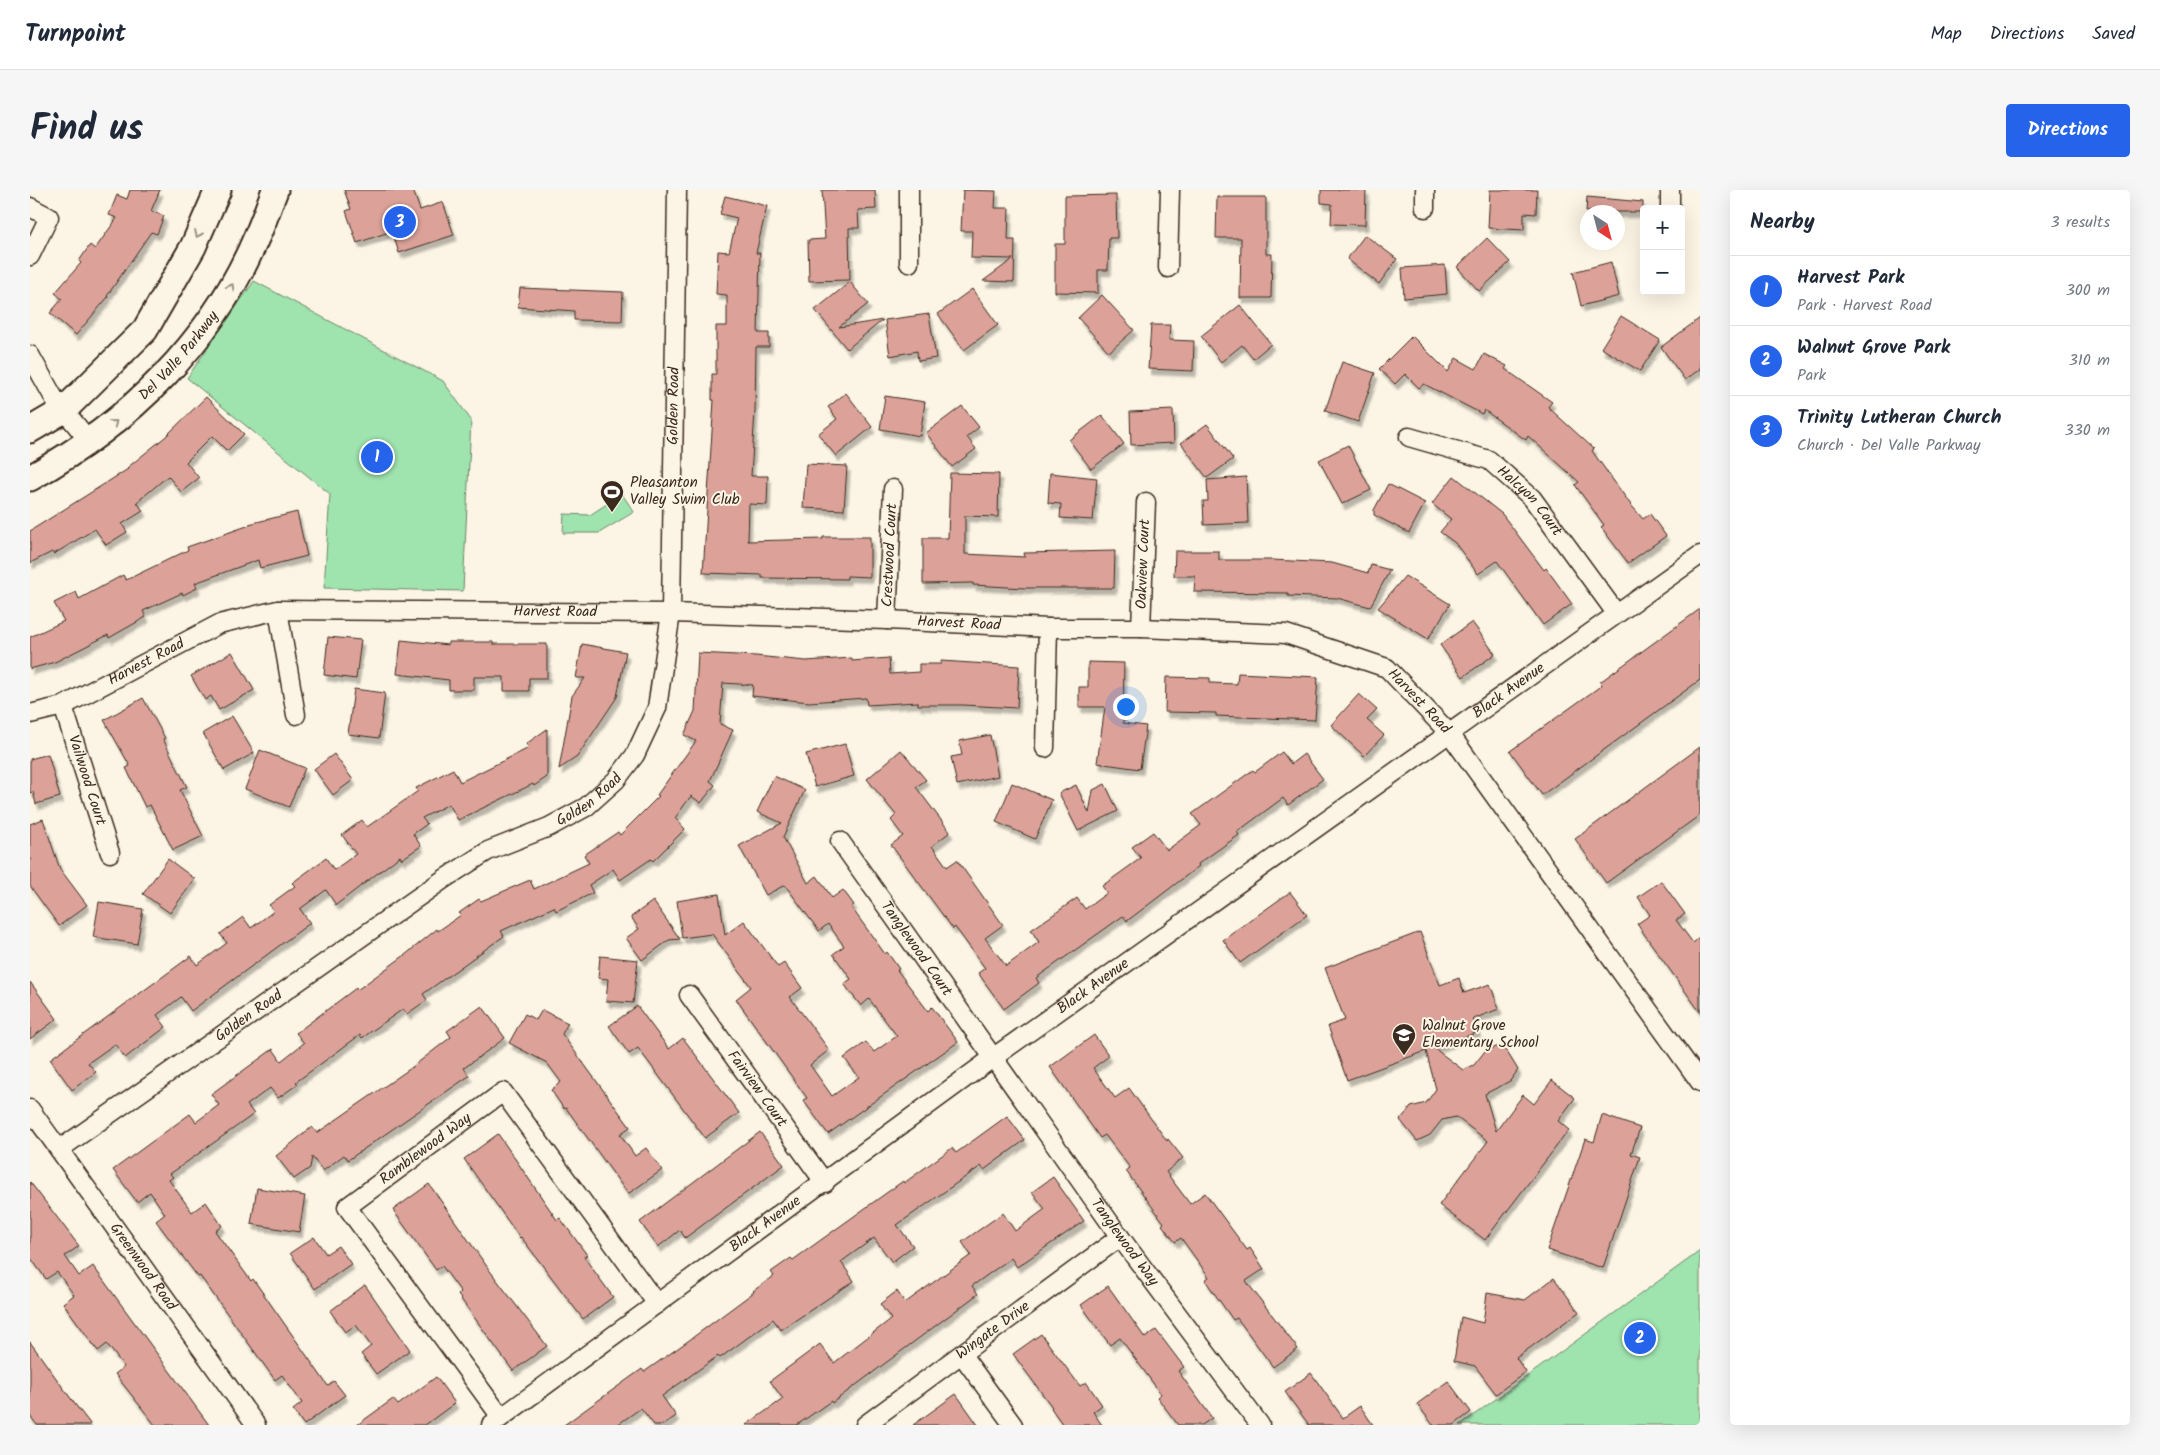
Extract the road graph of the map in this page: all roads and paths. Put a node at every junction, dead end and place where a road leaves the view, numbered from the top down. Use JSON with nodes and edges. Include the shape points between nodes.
{"nodes":[{"id":1,"x":218,"y":190,"type":"edge"},
{"id":2,"x":274,"y":190,"type":"edge"},
{"id":3,"x":678,"y":190,"type":"edge"},
{"id":4,"x":910,"y":190,"type":"edge"},
{"id":5,"x":1170,"y":190,"type":"edge"},
{"id":6,"x":1425,"y":190,"type":"edge"},
{"id":7,"x":1670,"y":190,"type":"edge"},
{"id":8,"x":1670,"y":205,"type":"edge"},
{"id":9,"x":30,"y":206,"type":"edge"},
{"id":10,"x":1425,"y":208,"type":"dead end"},
{"id":11,"x":30,"y":256,"type":"edge"},
{"id":12,"x":908,"y":263,"type":"dead end"},
{"id":13,"x":1168,"y":268,"type":"dead end"},
{"id":14,"x":30,"y":355,"type":"edge"},
{"id":15,"x":64,"y":410,"type":"junction"},
{"id":16,"x":30,"y":430,"type":"edge"},
{"id":17,"x":1409,"y":438,"type":"dead end"},
{"id":18,"x":90,"y":442,"type":"junction"},
{"id":19,"x":30,"y":478,"type":"edge"},
{"id":20,"x":894,"y":489,"type":"dead end"},
{"id":21,"x":1146,"y":502,"type":"dead end"},
{"id":22,"x":1700,"y":555,"type":"edge"},
{"id":23,"x":278,"y":610,"type":"junction"},
{"id":24,"x":671,"y":613,"type":"junction"},
{"id":25,"x":1616,"y":613,"type":"junction"},
{"id":26,"x":887,"y":620,"type":"junction"},
{"id":27,"x":1048,"y":628,"type":"junction"},
{"id":28,"x":1140,"y":628,"type":"junction"},
{"id":29,"x":63,"y":706,"type":"junction"},
{"id":30,"x":30,"y":714,"type":"edge"},
{"id":31,"x":296,"y":715,"type":"dead end"},
{"id":32,"x":1450,"y":734,"type":"junction"},
{"id":33,"x":1045,"y":748,"type":"dead end"},
{"id":34,"x":840,"y":842,"type":"dead end"},
{"id":35,"x":110,"y":853,"type":"dead end"},
{"id":36,"x":689,"y":995,"type":"dead end"},
{"id":37,"x":994,"y":1057,"type":"junction"},
{"id":38,"x":1700,"y":1082,"type":"edge"},
{"id":39,"x":30,"y":1109,"type":"edge"},
{"id":40,"x":60,"y":1150,"type":"junction"},
{"id":41,"x":825,"y":1183,"type":"junction"},
{"id":42,"x":1120,"y":1237,"type":"junction"},
{"id":43,"x":657,"y":1304,"type":"junction"},
{"id":44,"x":962,"y":1355,"type":"junction"},
{"id":45,"x":496,"y":1421,"type":"edge"},
{"id":46,"x":256,"y":1425,"type":"edge"},
{"id":47,"x":865,"y":1425,"type":"edge"},
{"id":48,"x":1013,"y":1425,"type":"edge"},
{"id":49,"x":1260,"y":1425,"type":"edge"}],
"edges":[{"from":1,"to":15,"type":"main road","one_way":true,"via":[[193,247],[145,330]]},
{"from":18,"to":2,"type":"main road","name":"Del Valle Parkway","one_way":true,"via":[[140,400],[176,364],[204,328],[242,267]]},
{"from":3,"to":24,"type":"street","name":"Golden Road"},
{"from":4,"to":12,"type":"street"},
{"from":5,"to":13,"type":"street"},
{"from":6,"to":10,"type":"street"},
{"from":7,"to":8,"type":"street"},
{"from":9,"to":11,"type":"street","via":[[49,217]]},
{"from":14,"to":15,"type":"street"},
{"from":15,"to":16,"type":"main road"},
{"from":15,"to":18,"type":"street"},
{"from":17,"to":25,"type":"street","name":"Halcyon Court","via":[[1490,460],[1532,498]]},
{"from":18,"to":19,"type":"main road","name":"Del Valle Parkway"},
{"from":20,"to":26,"type":"street","name":"Crestwood Court"},
{"from":21,"to":28,"type":"street","name":"Oakview Court"},
{"from":22,"to":25,"type":"street","name":"Black Avenue"},
{"from":23,"to":24,"type":"street","name":"Harvest Road"},
{"from":23,"to":29,"type":"street","name":"Harvest Road","via":[[219,624]]},
{"from":23,"to":31,"type":"street"},
{"from":24,"to":26,"type":"street","name":"Harvest Road"},
{"from":24,"to":40,"type":"street","name":"Golden Road","via":[[657,708],[635,754],[616,780],[586,807],[549,827],[488,851],[444,879]]},
{"from":25,"to":32,"type":"street","name":"Black Avenue"},
{"from":26,"to":27,"type":"street","name":"Harvest Road"},
{"from":27,"to":28,"type":"street","name":"Harvest Road"},
{"from":27,"to":33,"type":"street"},
{"from":28,"to":32,"type":"street","name":"Harvest Road","via":[[1286,634],[1387,668]]},
{"from":29,"to":30,"type":"street","name":"Harvest Road"},
{"from":29,"to":35,"type":"street","name":"Vailwood Court"},
{"from":32,"to":37,"type":"street","name":"Black Avenue"},
{"from":32,"to":38,"type":"street","name":"Harvest Road"},
{"from":34,"to":37,"type":"street","name":"Tanglewood Court"},
{"from":36,"to":41,"type":"street","name":"Fairview Court"},
{"from":37,"to":41,"type":"street","name":"Black Avenue"},
{"from":37,"to":42,"type":"street","name":"Tanglewood Way"},
{"from":39,"to":40,"type":"street","name":"Greenwood Road"},
{"from":40,"to":46,"type":"street","name":"Greenwood Road"},
{"from":41,"to":43,"type":"street","name":"Black Avenue"},
{"from":42,"to":44,"type":"street","name":"Wingate Drive"},
{"from":42,"to":49,"type":"street","name":"Tanglewood Way"},
{"from":43,"to":45,"type":"street","name":"Black Avenue"},
{"from":43,"to":45,"type":"street","name":"Ramblewood Way","via":[[503,1092],[347,1206]]},
{"from":44,"to":47,"type":"street","name":"Wingate Drive"},
{"from":44,"to":48,"type":"street"}]}
